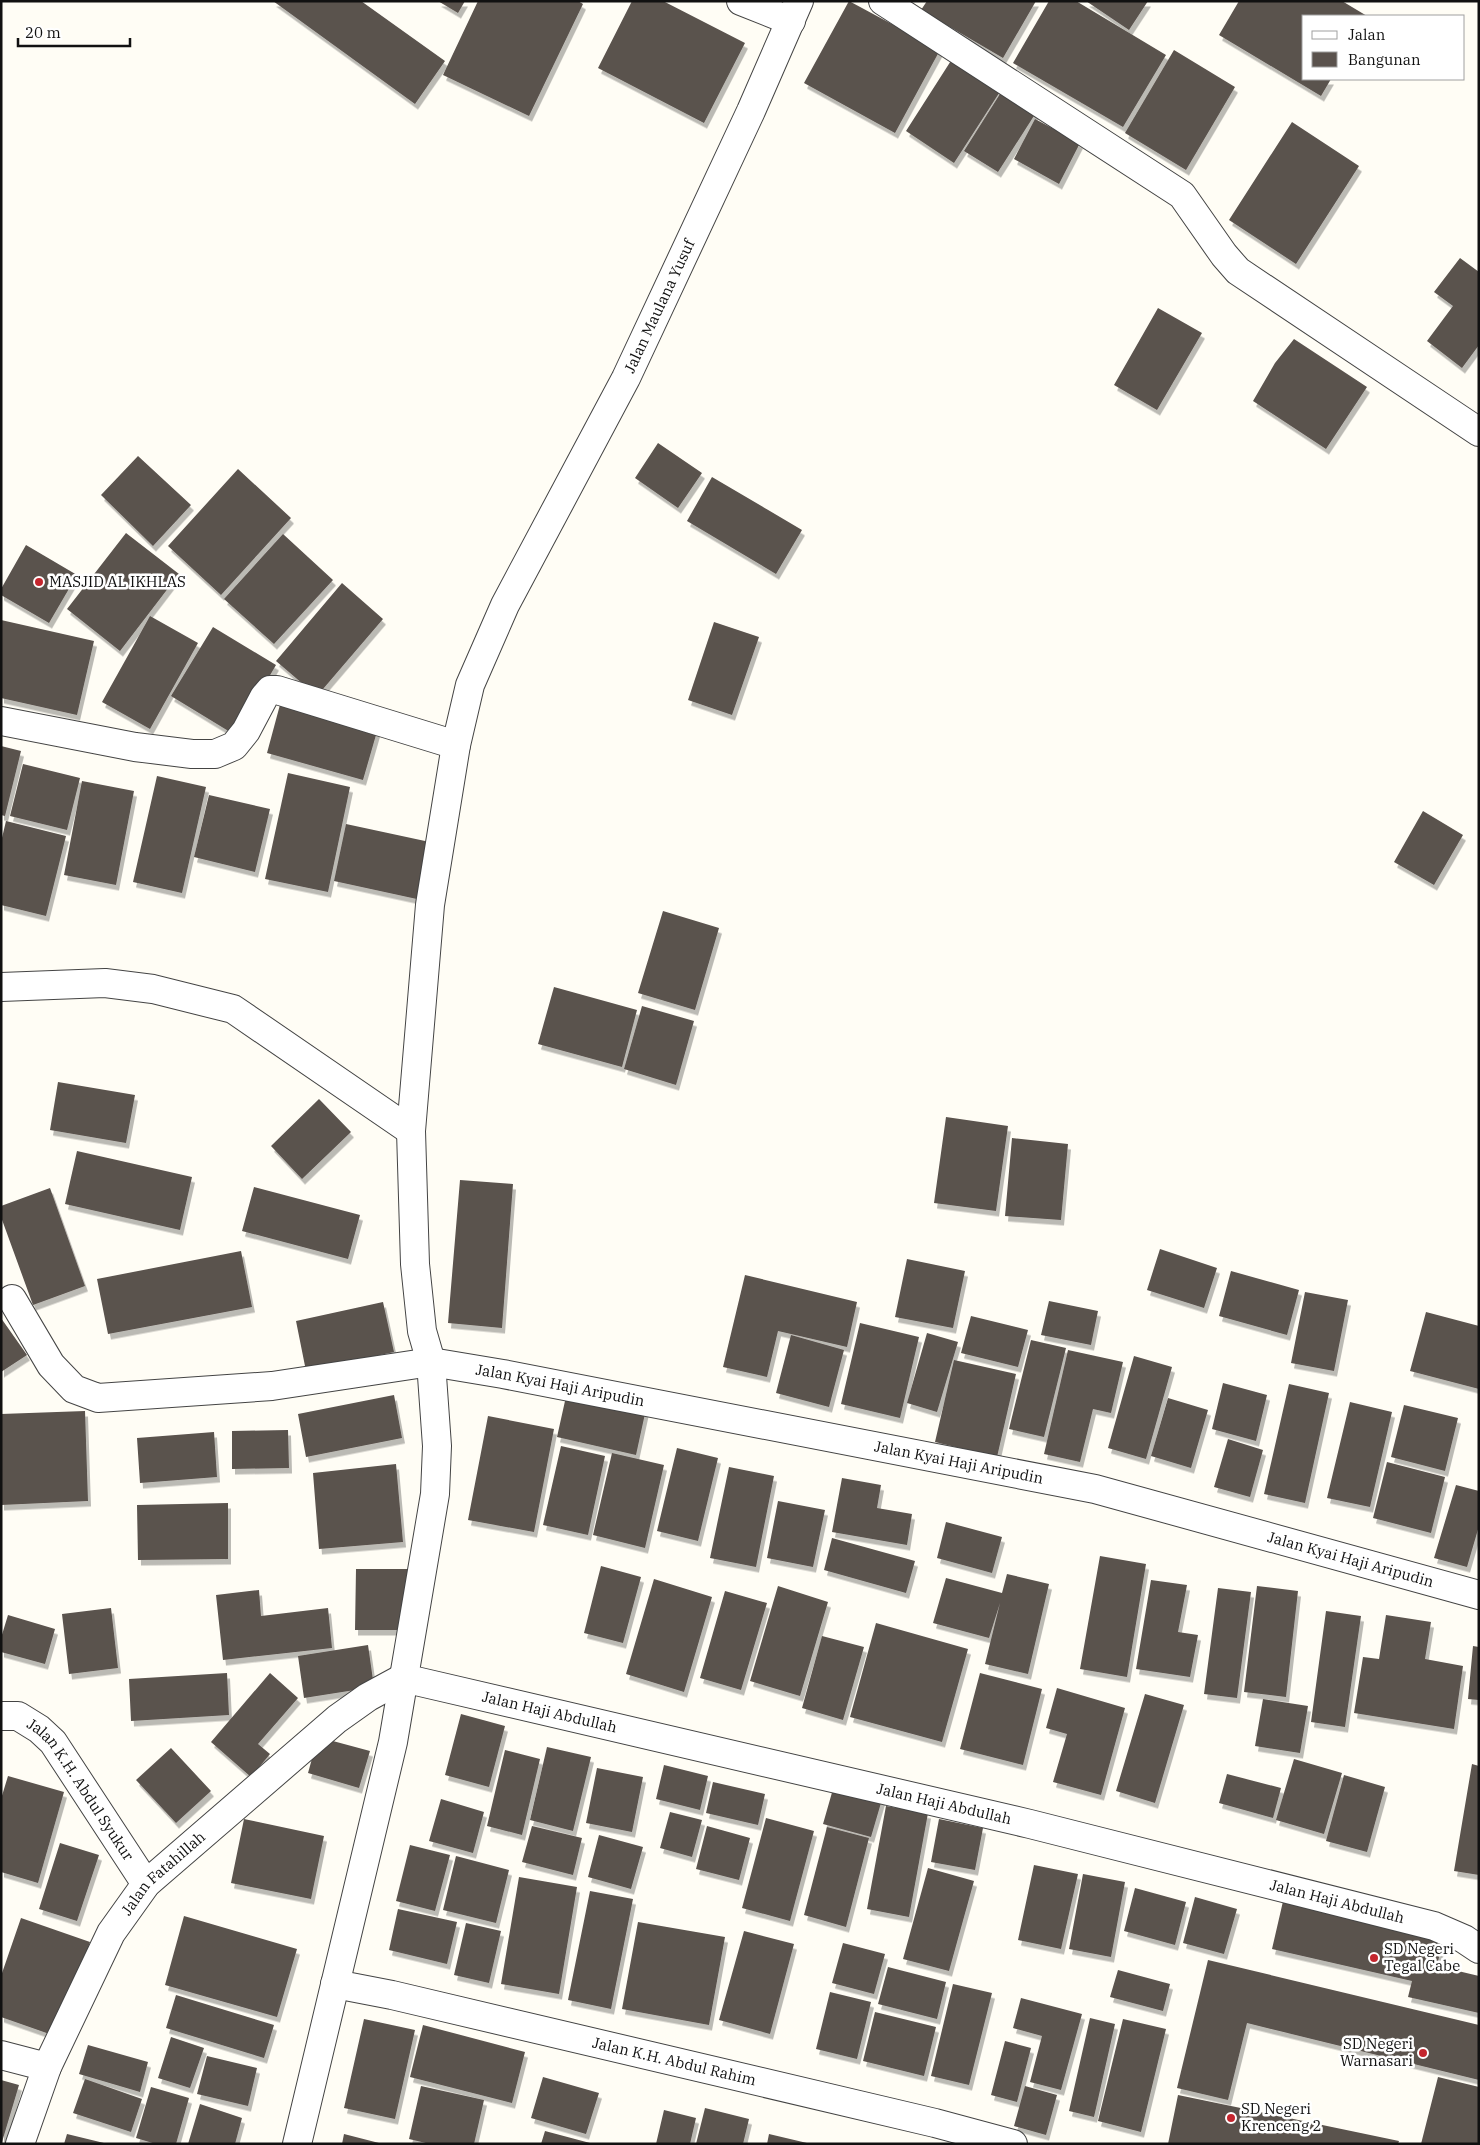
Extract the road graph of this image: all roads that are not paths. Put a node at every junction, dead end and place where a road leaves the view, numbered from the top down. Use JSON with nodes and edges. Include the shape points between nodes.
{"nodes":[{"id":1,"x":741,"y":1,"type":"edge"},
{"id":2,"x":883,"y":1,"type":"edge"},
{"id":3,"x":795,"y":11,"type":"edge"},
{"id":4,"x":1479,"y":432,"type":"edge"},
{"id":5,"x":1,"y":721,"type":"edge"},
{"id":6,"x":456,"y":745,"type":"junction"},
{"id":7,"x":1,"y":987,"type":"edge"},
{"id":8,"x":412,"y":1131,"type":"junction"},
{"id":9,"x":12,"y":1299,"type":"dead end"},
{"id":10,"x":431,"y":1362,"type":"junction"},
{"id":11,"x":1479,"y":1595,"type":"edge"},
{"id":12,"x":403,"y":1678,"type":"junction"},
{"id":13,"x":1,"y":1716,"type":"edge"},
{"id":14,"x":146,"y":1884,"type":"junction"},
{"id":15,"x":1479,"y":1949,"type":"edge"},
{"id":16,"x":334,"y":1984,"type":"junction"},
{"id":17,"x":1,"y":2055,"type":"edge"},
{"id":18,"x":47,"y":2068,"type":"junction"},
{"id":19,"x":20,"y":2144,"type":"edge"},
{"id":20,"x":297,"y":2144,"type":"edge"},
{"id":21,"x":1013,"y":2144,"type":"edge"}],
"edges":[{"from":1,"to":3,"type":"street"},
{"from":2,"to":4,"type":"street","via":[[1182,195],[1238,271]]},
{"from":3,"to":6,"type":"street","name":"Jalan Maulana Yusuf","via":[[626,378],[505,606],[470,685]]},
{"from":5,"to":6,"type":"street","via":[[135,747],[215,754],[234,746],[264,697],[270,690],[277,690]]},
{"from":6,"to":8,"type":"street","name":"Jalan Maulana Yusuf","via":[[430,905]]},
{"from":7,"to":8,"type":"street","via":[[105,983],[153,989],[233,1009]]},
{"from":8,"to":10,"type":"street","name":"Jalan Maulana Yusuf","via":[[415,1264],[422,1331]]},
{"from":9,"to":10,"type":"street","name":"Jalan Kyai Haji Aripudin","via":[[51,1365],[74,1389],[98,1398],[272,1386]]},
{"from":10,"to":11,"type":"street","name":"Jalan Kyai Haji Aripudin","via":[[1095,1489]]},
{"from":10,"to":12,"type":"street","name":"Jalan Maulana Yusuf","via":[[437,1446],[435,1494]]},
{"from":12,"to":14,"type":"street","name":"Jalan Fatahillah","via":[[368,1696],[337,1718]]},
{"from":12,"to":15,"type":"street","name":"Jalan Haji Abdullah","via":[[1098,1841],[1434,1926]]},
{"from":12,"to":16,"type":"street","name":"Jalan Maulana Yusuf","via":[[393,1742]]},
{"from":13,"to":14,"type":"street","name":"Jalan K.H. Abdul Syukur","via":[[18,1716],[53,1742]]},
{"from":14,"to":18,"type":"street","name":"Jalan Fatahillah","via":[[111,1933]]},
{"from":16,"to":20,"type":"street","name":"Jalan Maulana Yusuf"},
{"from":16,"to":21,"type":"street","name":"Jalan K.H. Abdul Rahim","via":[[566,2036]]},
{"from":17,"to":18,"type":"street"},
{"from":18,"to":19,"type":"street","name":"Jalan Fatahillah"}]}
